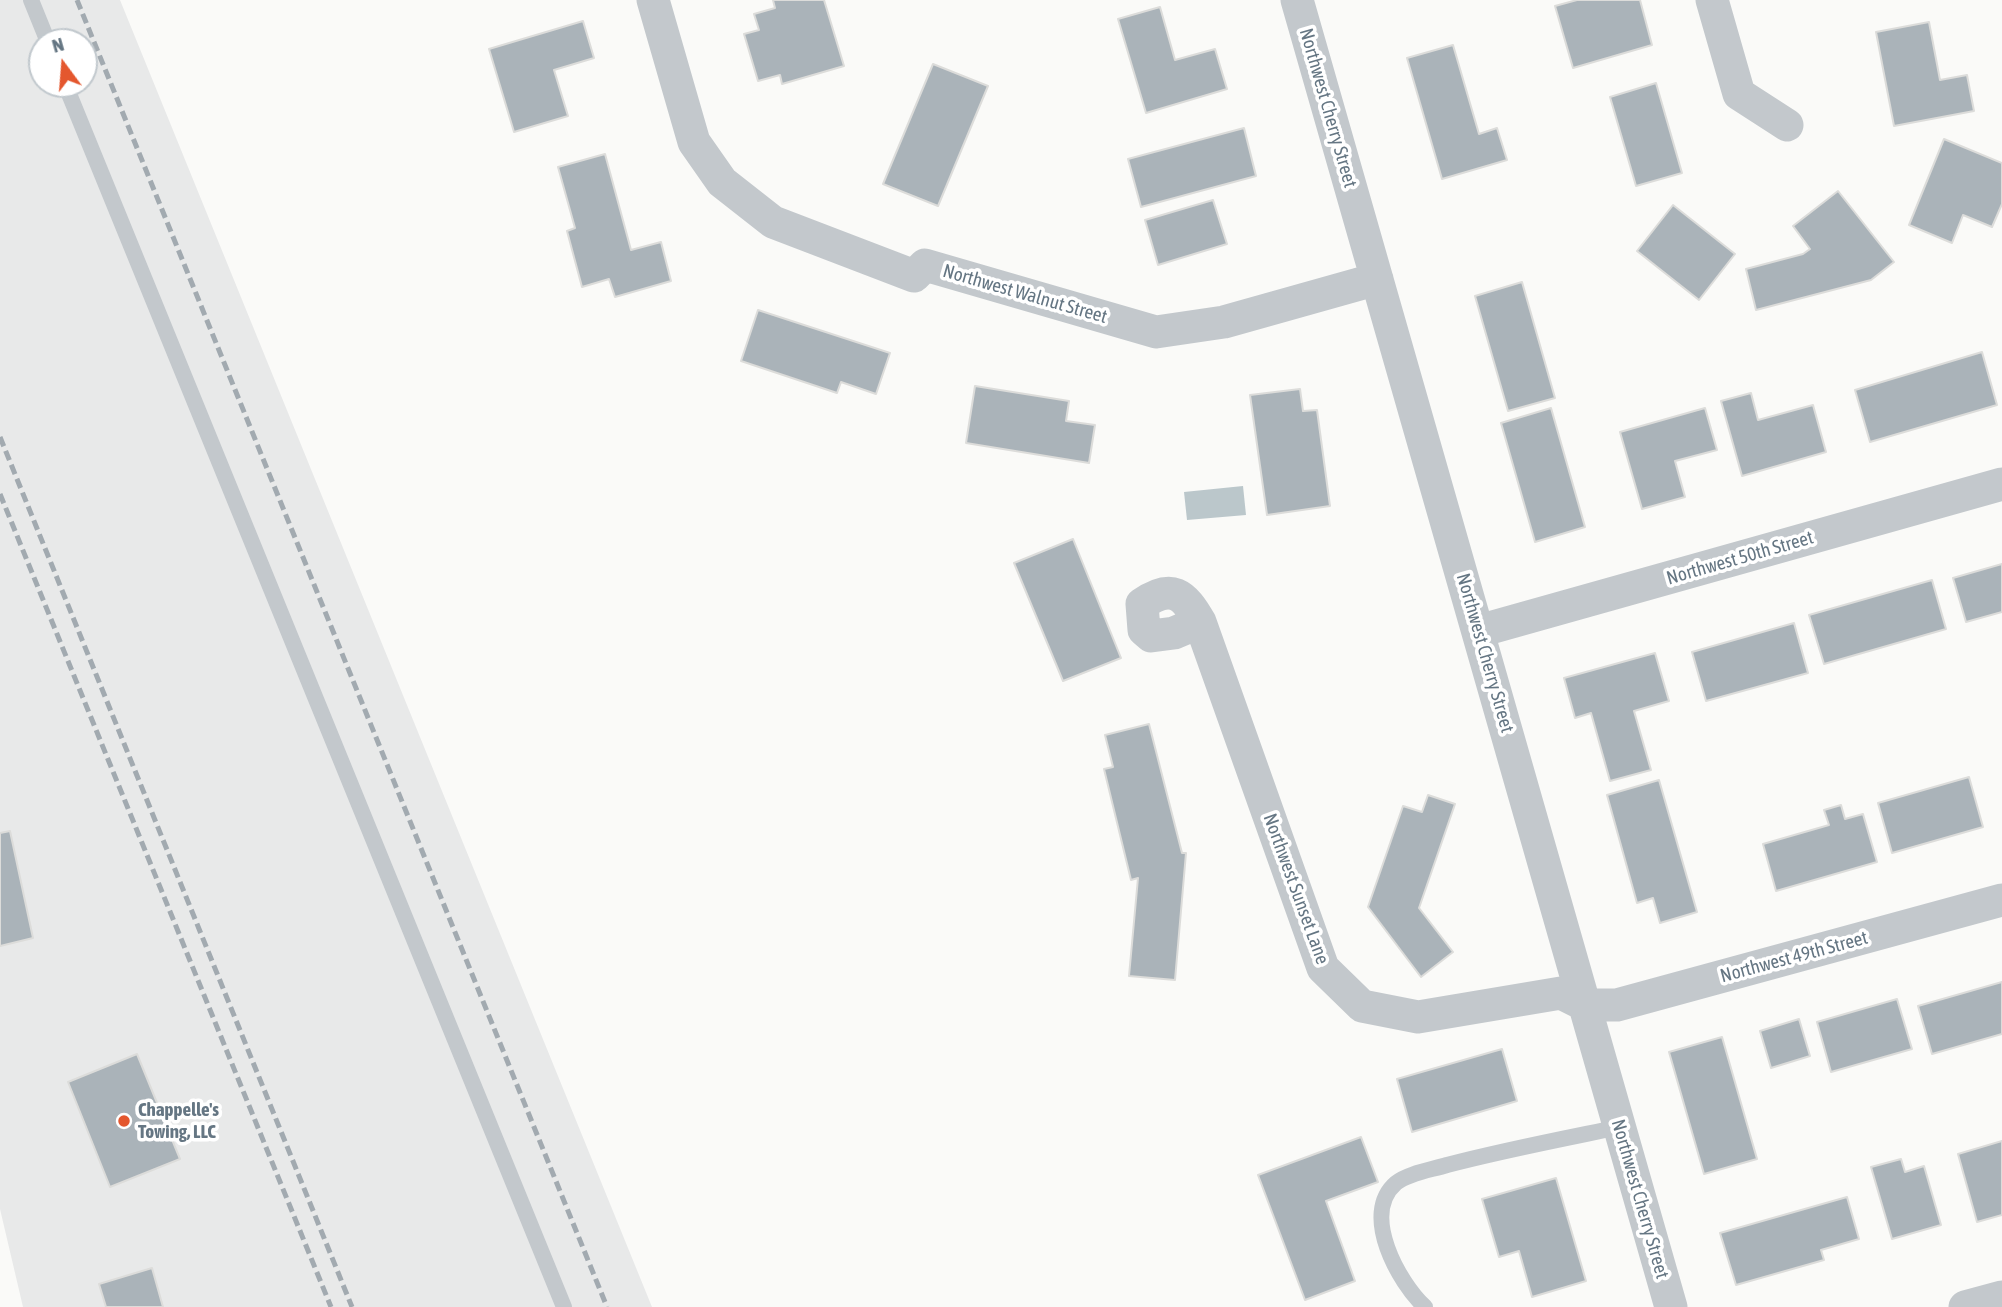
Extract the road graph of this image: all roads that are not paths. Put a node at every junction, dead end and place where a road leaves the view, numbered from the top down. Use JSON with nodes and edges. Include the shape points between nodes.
{"nodes":[{"id":1,"x":31,"y":0,"type":"edge"},
{"id":2,"x":653,"y":0,"type":"edge"},
{"id":3,"x":1297,"y":0,"type":"edge"},
{"id":4,"x":1712,"y":0,"type":"edge"},
{"id":5,"x":42,"y":28,"type":"edge"},
{"id":6,"x":71,"y":98,"type":"edge"},
{"id":7,"x":1787,"y":125,"type":"dead end"},
{"id":8,"x":1377,"y":279,"type":"junction"},
{"id":9,"x":2002,"y":484,"type":"edge"},
{"id":10,"x":1200,"y":622,"type":"dead end"},
{"id":11,"x":1479,"y":631,"type":"junction"},
{"id":12,"x":2002,"y":900,"type":"edge"},
{"id":13,"x":1585,"y":1005,"type":"junction"},
{"id":14,"x":1620,"y":1127,"type":"junction"},
{"id":15,"x":2002,"y":1297,"type":"edge"},
{"id":16,"x":564,"y":1307,"type":"edge"},
{"id":17,"x":1425,"y":1307,"type":"edge"},
{"id":18,"x":1671,"y":1307,"type":"edge"},
{"id":19,"x":1965,"y":1307,"type":"edge"}],
"edges":[{"from":1,"to":5,"type":"lane"},
{"from":2,"to":8,"type":"street","name":"Northwest Walnut Street","via":[[694,142],[722,182],[773,222],[914,276],[925,265],[1156,332],[1224,322]]},
{"from":3,"to":8,"type":"street","name":"Northwest Cherry Street"},
{"from":4,"to":7,"type":"street","via":[[1739,94]]},
{"from":6,"to":16,"type":"lane"},
{"from":8,"to":11,"type":"street","name":"Northwest Cherry Street"},
{"from":9,"to":11,"type":"street","name":"Northwest 50th Street"},
{"from":10,"to":13,"type":"street","name":"Northwest Sunset Lane","via":[[1323,968],[1362,1006],[1418,1017],[1562,993]]},
{"from":11,"to":13,"type":"street","name":"Northwest Cherry Street"},
{"from":12,"to":13,"type":"street","name":"Northwest 49th Street","via":[[1617,1005]]},
{"from":13,"to":14,"type":"street","name":"Northwest Cherry Street"},
{"from":14,"to":17,"type":"lane","via":[[1489,1154],[1396,1184],[1387,1196],[1382,1236],[1402,1282]]},
{"from":14,"to":18,"type":"street","name":"Northwest Cherry Street"},
{"from":15,"to":19,"type":"street"}]}
